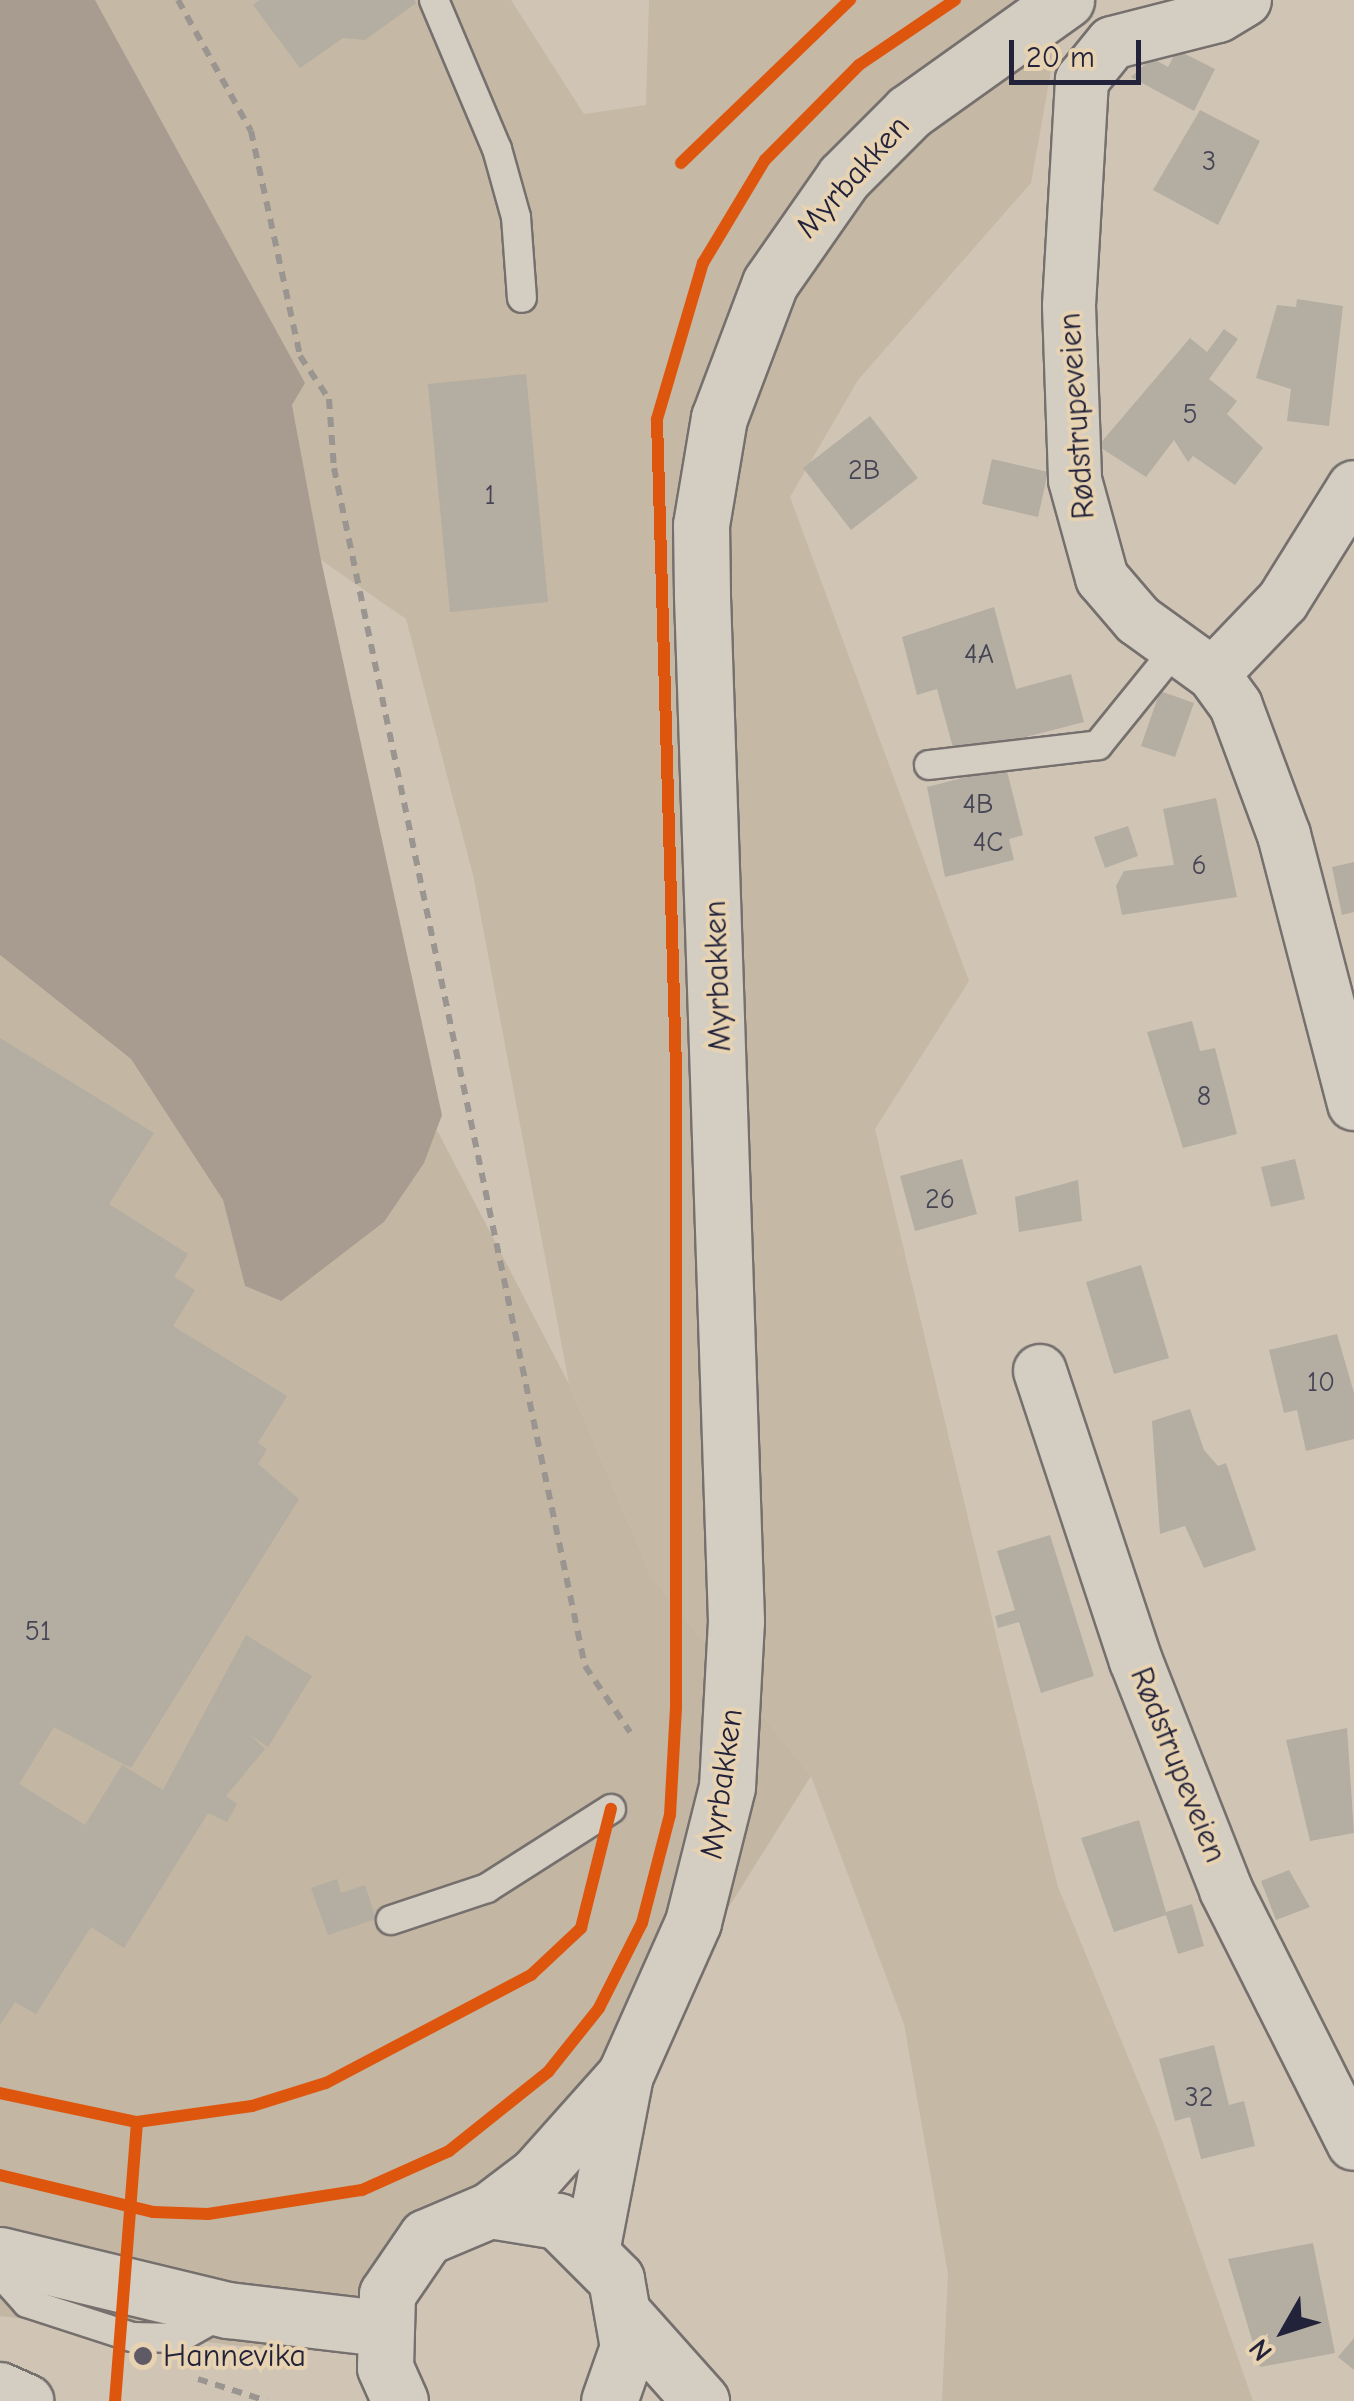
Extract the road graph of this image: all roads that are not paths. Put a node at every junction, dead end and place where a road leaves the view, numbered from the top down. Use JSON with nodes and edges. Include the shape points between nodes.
{"nodes":[{"id":1,"x":434,"y":0,"type":"edge"},
{"id":2,"x":1066,"y":0,"type":"edge"},
{"id":3,"x":1245,"y":0,"type":"edge"},
{"id":4,"x":522,"y":298,"type":"dead end"},
{"id":5,"x":1354,"y":487,"type":"edge"},
{"id":6,"x":1194,"y":662,"type":"junction"},
{"id":7,"x":928,"y":766,"type":"dead end"},
{"id":8,"x":1354,"y":1104,"type":"edge"},
{"id":9,"x":1040,"y":1370,"type":"dead end"},
{"id":10,"x":611,"y":1809,"type":"dead end"},
{"id":11,"x":391,"y":1920,"type":"dead end"},
{"id":12,"x":624,"y":2074,"type":"junction"},
{"id":13,"x":1354,"y":2144,"type":"edge"},
{"id":14,"x":490,"y":2210,"type":"junction"},
{"id":15,"x":592,"y":2246,"type":"junction"},
{"id":16,"x":0,"y":2255,"type":"edge"},
{"id":17,"x":0,"y":2272,"type":"edge"},
{"id":18,"x":228,"y":2310,"type":"junction"},
{"id":19,"x":628,"y":2319,"type":"junction"},
{"id":20,"x":381,"y":2328,"type":"junction"},
{"id":21,"x":0,"y":2389,"type":"edge"},
{"id":22,"x":27,"y":2401,"type":"edge"},
{"id":23,"x":400,"y":2401,"type":"edge"},
{"id":24,"x":609,"y":2401,"type":"edge"},
{"id":25,"x":701,"y":2401,"type":"edge"}],
"edges":[{"from":1,"to":4,"type":"lane","via":[[497,149],[516,218]]},
{"from":2,"to":12,"type":"street","name":"Myrbakken","via":[[909,112],[844,177],[770,282],[719,418],[702,594],[736,1710],[710,1871]]},
{"from":3,"to":6,"type":"street","name":"Rødstrupeveien","via":[[1218,16],[1112,43],[1089,62],[1074,125],[1081,169],[1070,361],[1085,534],[1102,578]]},
{"from":5,"to":6,"type":"street","via":[[1283,601]]},
{"from":6,"to":7,"type":"lane","via":[[1098,745]]},
{"from":6,"to":8,"type":"street","name":"Rødstrupeveien","via":[[1236,706],[1284,835]]},
{"from":9,"to":13,"type":"street","name":"Rødstrupeveien","via":[[1136,1662],[1226,1890]]},
{"from":10,"to":11,"type":"lane","via":[[502,1880]]},
{"from":12,"to":14,"type":"street","name":"Myrbakken","via":[[536,2175]]},
{"from":12,"to":15,"type":"street","name":"Myrbakken"},
{"from":14,"to":15,"type":"street","via":[[558,2222]]},
{"from":14,"to":20,"type":"street","name":"Myrbakken","via":[[426,2237],[387,2294]]},
{"from":15,"to":19,"type":"street","via":[[616,2279]]},
{"from":16,"to":18,"type":"street"},
{"from":17,"to":18,"type":"lane","via":[[27,2303],[132,2338],[179,2338]]},
{"from":18,"to":20,"type":"street"},
{"from":19,"to":24,"type":"street","via":[[623,2373]]},
{"from":19,"to":25,"type":"street"},
{"from":20,"to":23,"type":"street"},
{"from":21,"to":22,"type":"street"}]}
